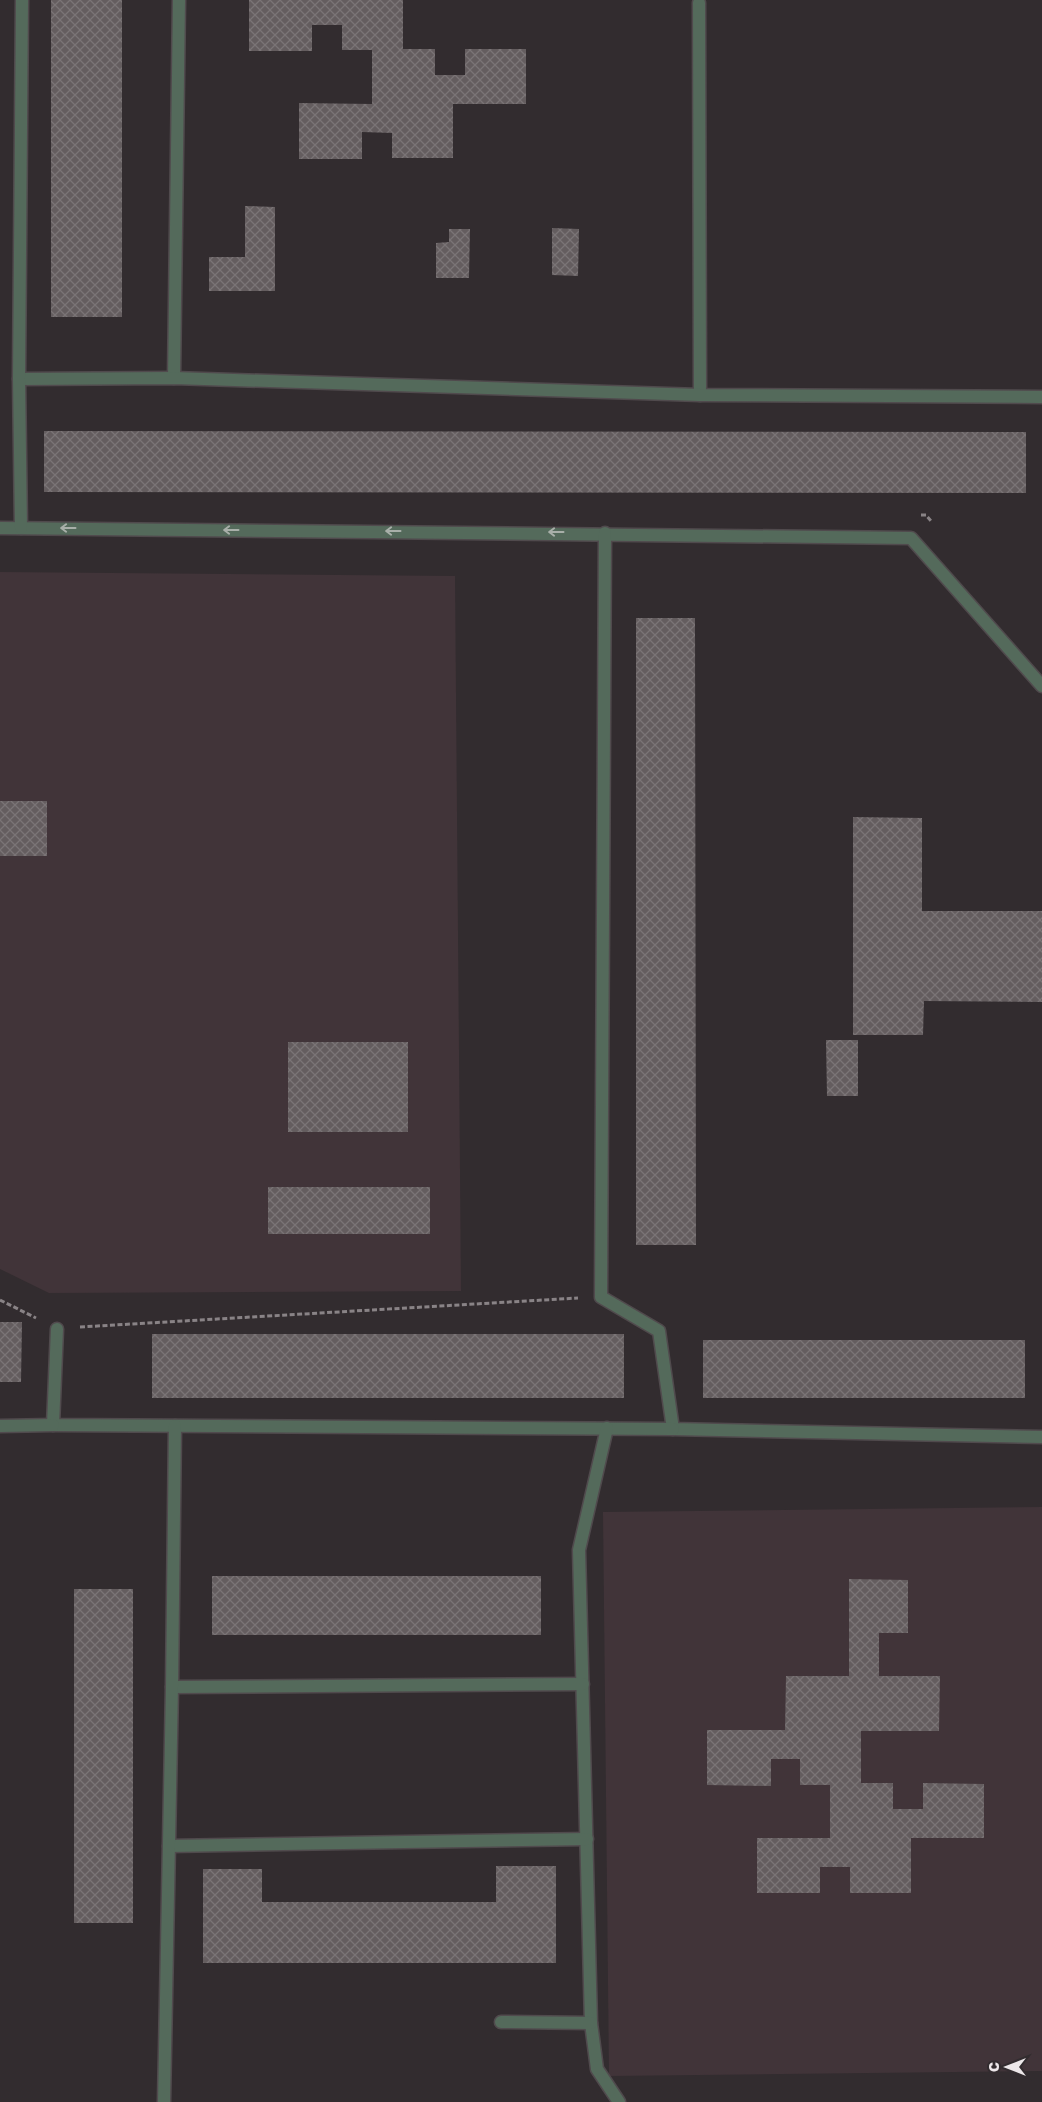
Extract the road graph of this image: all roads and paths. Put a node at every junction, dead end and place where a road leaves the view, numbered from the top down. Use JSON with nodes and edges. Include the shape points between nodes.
{"nodes":[{"id":1,"x":22,"y":0,"type":"edge"},
{"id":2,"x":178,"y":0,"type":"edge"},
{"id":3,"x":699,"y":4,"type":"dead end"},
{"id":4,"x":174,"y":378,"type":"junction"},
{"id":5,"x":19,"y":379,"type":"junction"},
{"id":6,"x":700,"y":395,"type":"junction"},
{"id":7,"x":1042,"y":397,"type":"edge"},
{"id":8,"x":0,"y":528,"type":"edge"},
{"id":9,"x":21,"y":528,"type":"junction"},
{"id":10,"x":605,"y":533,"type":"junction"},
{"id":11,"x":1042,"y":686,"type":"edge"},
{"id":12,"x":601,"y":1297,"type":"junction"},
{"id":13,"x":0,"y":1300,"type":"edge"},
{"id":14,"x":57,"y":1329,"type":"junction"},
{"id":15,"x":0,"y":1426,"type":"edge"},
{"id":16,"x":54,"y":1426,"type":"junction"},
{"id":17,"x":175,"y":1426,"type":"junction"},
{"id":18,"x":608,"y":1428,"type":"junction"},
{"id":19,"x":673,"y":1429,"type":"junction"},
{"id":20,"x":1042,"y":1437,"type":"edge"},
{"id":21,"x":583,"y":1684,"type":"junction"},
{"id":22,"x":172,"y":1687,"type":"junction"},
{"id":23,"x":587,"y":1839,"type":"junction"},
{"id":24,"x":169,"y":1846,"type":"junction"},
{"id":25,"x":501,"y":2022,"type":"dead end"},
{"id":26,"x":591,"y":2023,"type":"junction"},
{"id":27,"x":164,"y":2102,"type":"edge"},
{"id":28,"x":619,"y":2102,"type":"edge"}],
"edges":[{"from":1,"to":5,"type":"lane"},
{"from":2,"to":4,"type":"lane"},
{"from":3,"to":6,"type":"lane"},
{"from":4,"to":5,"type":"lane"},
{"from":4,"to":6,"type":"lane"},
{"from":5,"to":9,"type":"lane"},
{"from":6,"to":7,"type":"lane"},
{"from":8,"to":9,"type":"lane"},
{"from":10,"to":9,"type":"lane","one_way":true},
{"from":10,"to":11,"type":"lane","via":[[911,538]]},
{"from":10,"to":12,"type":"lane"},
{"from":12,"to":14,"type":"path"},
{"from":12,"to":19,"type":"lane","via":[[659,1331]]},
{"from":13,"to":14,"type":"path"},
{"from":14,"to":16,"type":"lane"},
{"from":15,"to":16,"type":"lane"},
{"from":16,"to":17,"type":"lane"},
{"from":17,"to":18,"type":"lane"},
{"from":17,"to":22,"type":"lane"},
{"from":18,"to":19,"type":"lane"},
{"from":18,"to":21,"type":"lane","via":[[579,1550]]},
{"from":19,"to":20,"type":"lane"},
{"from":21,"to":22,"type":"lane"},
{"from":21,"to":23,"type":"lane"},
{"from":22,"to":24,"type":"lane"},
{"from":23,"to":24,"type":"lane"},
{"from":23,"to":26,"type":"lane"},
{"from":24,"to":27,"type":"lane"},
{"from":25,"to":26,"type":"lane"},
{"from":26,"to":28,"type":"lane","via":[[597,2069]]}]}
